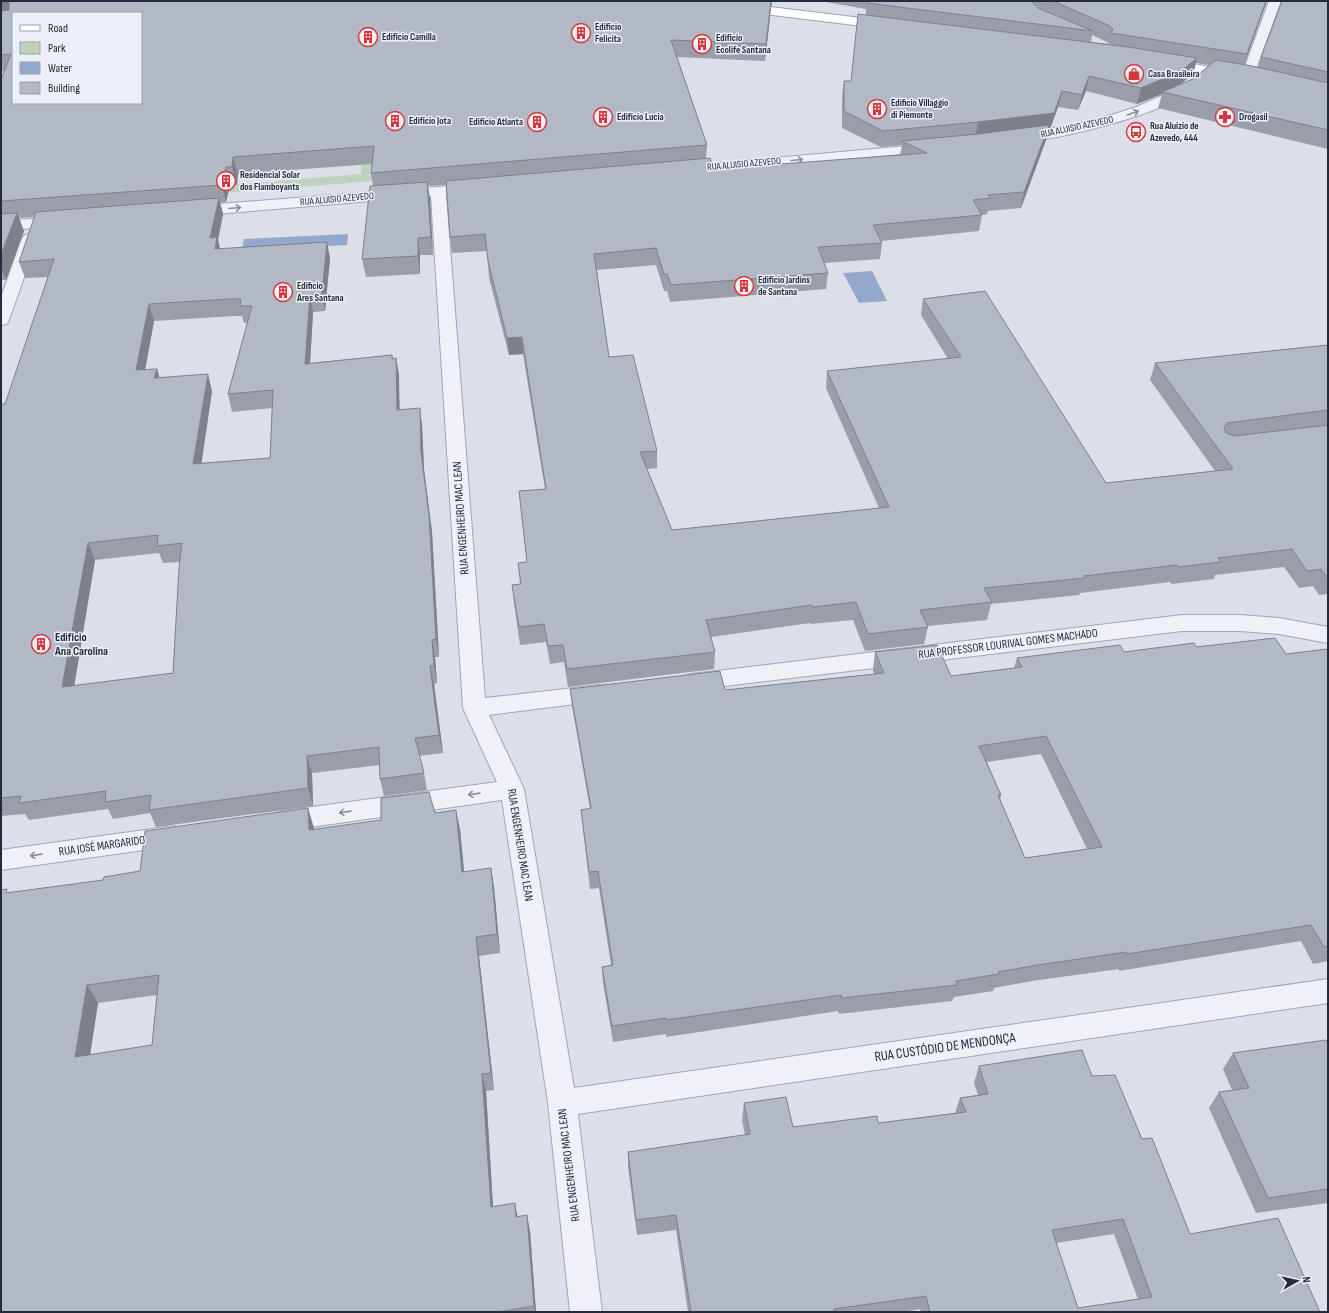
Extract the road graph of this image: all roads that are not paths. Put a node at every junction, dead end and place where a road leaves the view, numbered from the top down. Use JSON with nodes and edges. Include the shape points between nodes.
{"nodes":[{"id":1,"x":690,"y":1,"type":"edge"},
{"id":2,"x":1275,"y":1,"type":"edge"},
{"id":3,"x":901,"y":27,"type":"edge"},
{"id":4,"x":1153,"y":61,"type":"edge"},
{"id":5,"x":1208,"y":70,"type":"junction"},
{"id":6,"x":1247,"y":77,"type":"junction"},
{"id":7,"x":1262,"y":81,"type":"edge"},
{"id":8,"x":1006,"y":140,"type":"edge"},
{"id":9,"x":944,"y":147,"type":"edge"},
{"id":10,"x":668,"y":171,"type":"edge"},
{"id":11,"x":486,"y":187,"type":"edge"},
{"id":12,"x":438,"y":191,"type":"junction"},
{"id":13,"x":177,"y":212,"type":"edge"},
{"id":14,"x":75,"y":221,"type":"edge"},
{"id":15,"x":35,"y":224,"type":"junction"},
{"id":16,"x":1,"y":226,"type":"edge"},
{"id":17,"x":1,"y":320,"type":"edge"},
{"id":18,"x":1328,"y":635,"type":"edge"},
{"id":19,"x":670,"y":684,"type":"edge"},
{"id":20,"x":623,"y":690,"type":"edge"},
{"id":21,"x":474,"y":708,"type":"junction"},
{"id":22,"x":512,"y":789,"type":"junction"},
{"id":23,"x":261,"y":824,"type":"edge"},
{"id":24,"x":198,"y":832,"type":"edge"},
{"id":25,"x":1,"y":860,"type":"edge"},
{"id":26,"x":1328,"y":991,"type":"edge"},
{"id":27,"x":562,"y":1103,"type":"junction"},
{"id":28,"x":586,"y":1312,"type":"edge"}],
"edges":[{"from":1,"to":3,"type":"main road"},
{"from":2,"to":6,"type":"street"},
{"from":4,"to":5,"type":"main road"},
{"from":5,"to":6,"type":"main road"},
{"from":8,"to":5,"type":"street","name":"RUA ALUISIO AZEVEDO","one_way":true,"via":[[1060,133],[1110,121],[1182,92]]},
{"from":6,"to":7,"type":"main road"},
{"from":10,"to":9,"type":"street","name":"RUA ALUISIO AZEVEDO","one_way":true},
{"from":11,"to":12,"type":"street","name":"RUA ALUISIO AZEVEDO"},
{"from":13,"to":12,"type":"street","name":"RUA ALUISIO AZEVEDO","one_way":true},
{"from":12,"to":21,"type":"street","name":"RUA ENGENHEIRO MAC LEAN"},
{"from":14,"to":15,"type":"street"},
{"from":15,"to":16,"type":"street"},
{"from":15,"to":17,"type":"street"},
{"from":18,"to":19,"type":"street","name":"RUA PROFESSOR LOURIVAL GOMES MACHADO","via":[[1279,626],[1182,623]]},
{"from":20,"to":21,"type":"street"},
{"from":21,"to":22,"type":"street","name":"RUA ENGENHEIRO MAC LEAN"},
{"from":22,"to":23,"type":"street","one_way":true},
{"from":22,"to":27,"type":"street","name":"RUA ENGENHEIRO MAC LEAN"},
{"from":24,"to":25,"type":"street","name":"RUA JOSÉ MARGARIDO","one_way":true},
{"from":26,"to":27,"type":"street","name":"RUA CUSTÓDIO DE MENDONÇA"},
{"from":27,"to":28,"type":"street","name":"RUA ENGENHEIRO MAC LEAN"}]}
